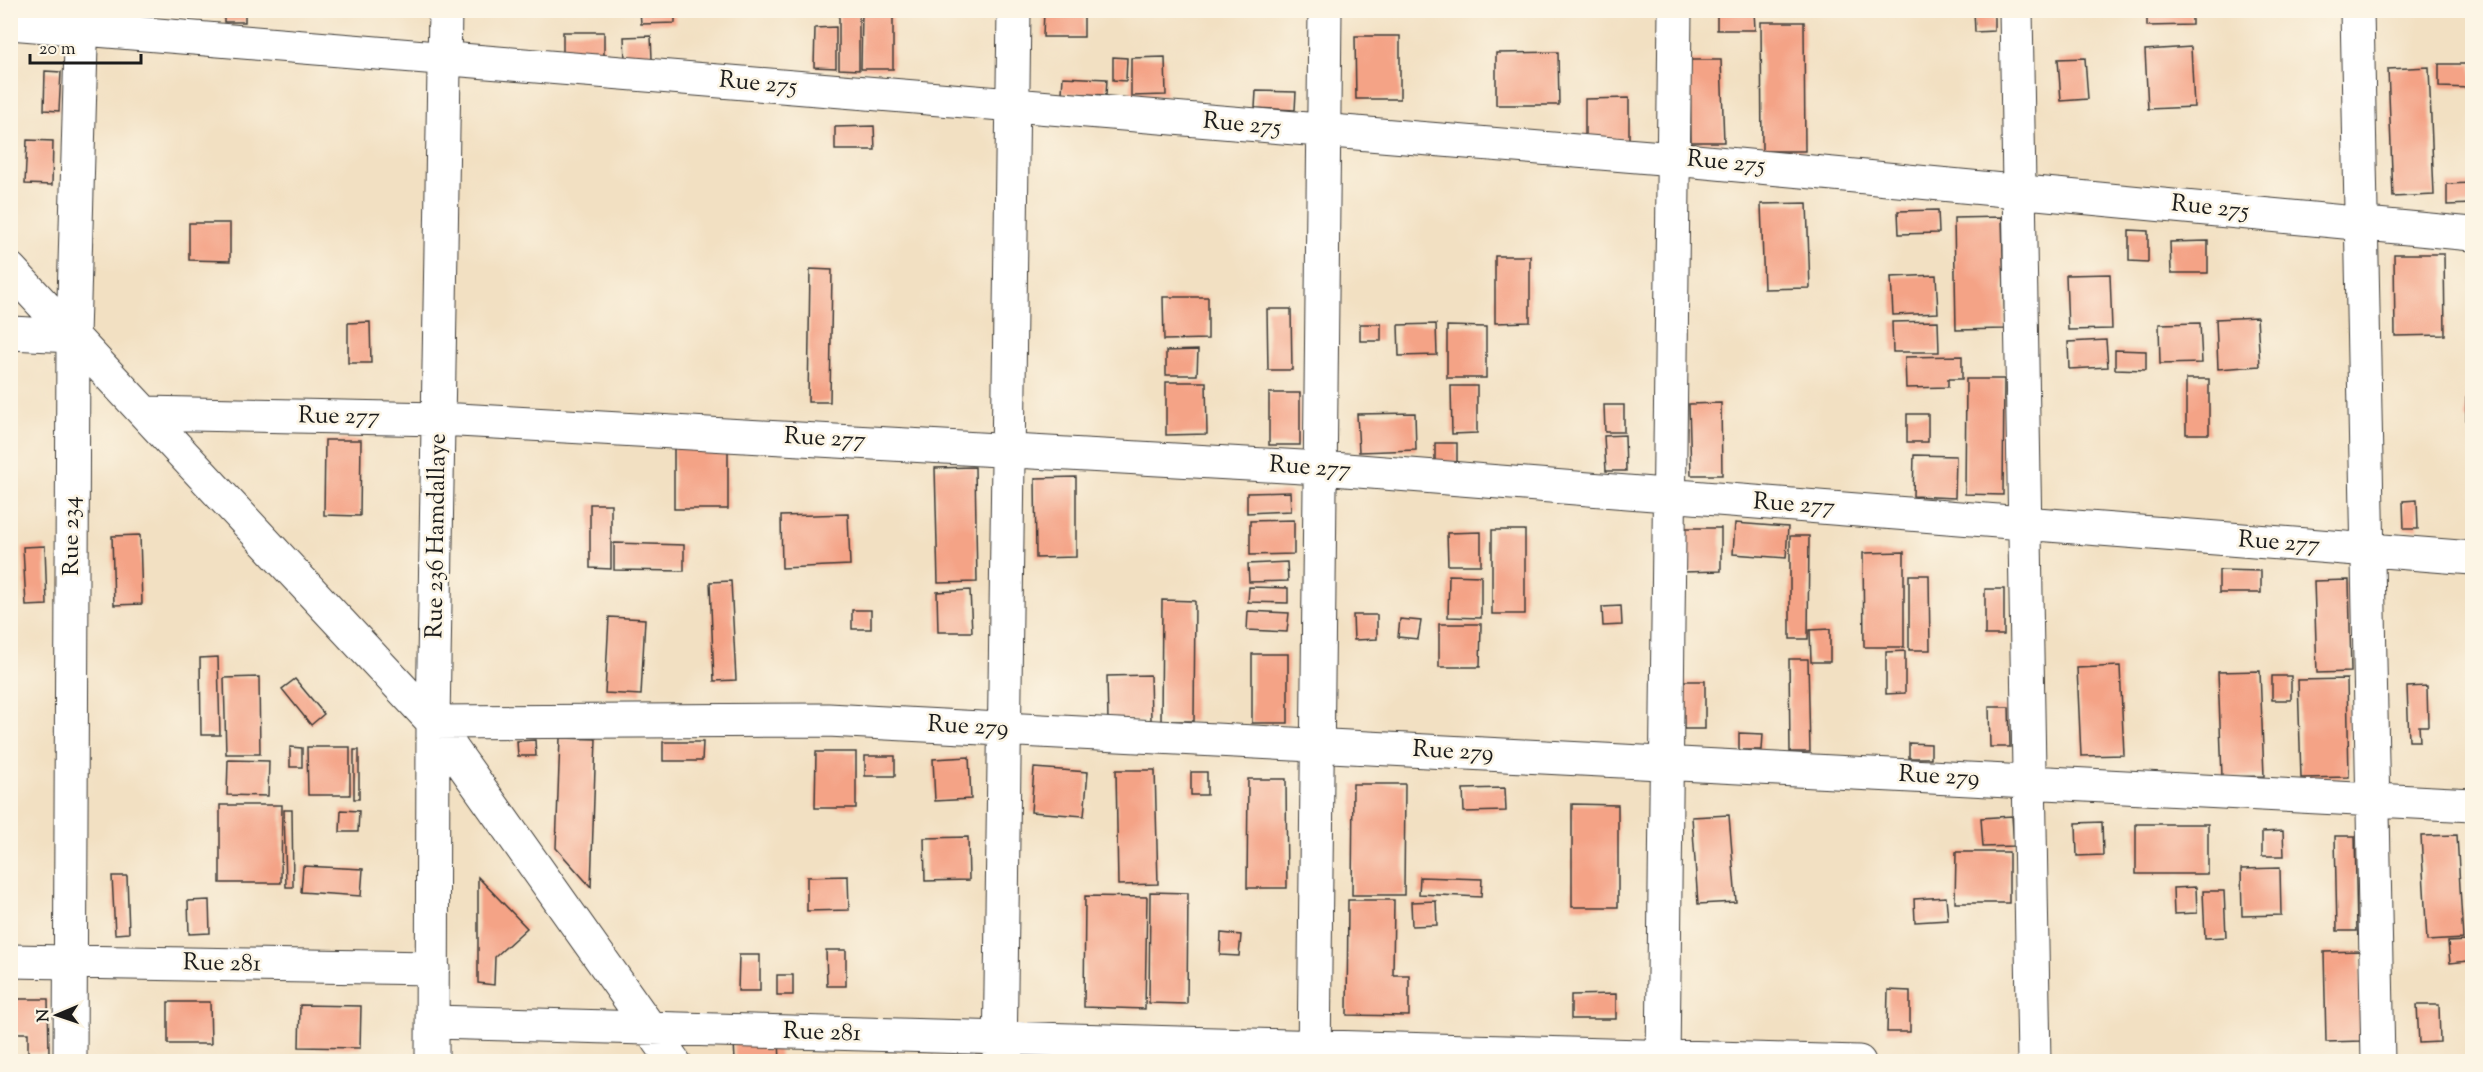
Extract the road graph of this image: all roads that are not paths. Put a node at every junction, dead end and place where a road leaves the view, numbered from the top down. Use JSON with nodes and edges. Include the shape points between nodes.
{"nodes":[{"id":1,"x":445,"y":10,"type":"edge"},
{"id":2,"x":1014,"y":10,"type":"edge"},
{"id":3,"x":1325,"y":10,"type":"edge"},
{"id":4,"x":1675,"y":10,"type":"edge"},
{"id":5,"x":2016,"y":10,"type":"edge"},
{"id":6,"x":2356,"y":10,"type":"edge"},
{"id":7,"x":82,"y":20,"type":"edge"},
{"id":8,"x":10,"y":23,"type":"edge"},
{"id":9,"x":444,"y":59,"type":"junction"},
{"id":10,"x":1012,"y":105,"type":"junction"},
{"id":11,"x":1324,"y":132,"type":"junction"},
{"id":12,"x":1674,"y":159,"type":"junction"},
{"id":13,"x":2019,"y":189,"type":"junction"},
{"id":14,"x":2361,"y":223,"type":"junction"},
{"id":15,"x":2472,"y":234,"type":"edge"},
{"id":16,"x":10,"y":269,"type":"edge"},
{"id":17,"x":10,"y":333,"type":"edge"},
{"id":18,"x":73,"y":336,"type":"junction"},
{"id":19,"x":145,"y":413,"type":"junction"},
{"id":20,"x":440,"y":418,"type":"junction"},
{"id":21,"x":1008,"y":449,"type":"junction"},
{"id":22,"x":1320,"y":468,"type":"junction"},
{"id":23,"x":1670,"y":496,"type":"junction"},
{"id":24,"x":2025,"y":524,"type":"junction"},
{"id":25,"x":2367,"y":550,"type":"junction"},
{"id":26,"x":2472,"y":558,"type":"edge"},
{"id":27,"x":433,"y":722,"type":"junction"},
{"id":28,"x":1004,"y":729,"type":"junction"},
{"id":29,"x":1317,"y":745,"type":"junction"},
{"id":30,"x":1666,"y":763,"type":"junction"},
{"id":31,"x":2030,"y":782,"type":"junction"},
{"id":32,"x":2372,"y":800,"type":"junction"},
{"id":33,"x":2472,"y":805,"type":"edge"},
{"id":34,"x":10,"y":961,"type":"edge"},
{"id":35,"x":72,"y":962,"type":"junction"},
{"id":36,"x":433,"y":968,"type":"junction"},
{"id":37,"x":433,"y":1022,"type":"junction"},
{"id":38,"x":648,"y":1028,"type":"junction"},
{"id":39,"x":1001,"y":1050,"type":"edge"},
{"id":40,"x":1314,"y":1054,"type":"edge"},
{"id":41,"x":1663,"y":1059,"type":"edge"},
{"id":42,"x":70,"y":1062,"type":"edge"},
{"id":43,"x":432,"y":1062,"type":"edge"},
{"id":44,"x":674,"y":1062,"type":"edge"},
{"id":45,"x":1859,"y":1062,"type":"edge"},
{"id":46,"x":2034,"y":1062,"type":"edge"},
{"id":47,"x":2378,"y":1062,"type":"edge"}],
"edges":[{"from":1,"to":9,"type":"street","name":"Rue 236 Hamdallaye"},
{"from":2,"to":10,"type":"street"},
{"from":3,"to":11,"type":"street"},
{"from":4,"to":12,"type":"street"},
{"from":5,"to":13,"type":"street"},
{"from":6,"to":14,"type":"street"},
{"from":7,"to":8,"type":"street","name":"Rue 275"},
{"from":7,"to":9,"type":"street","name":"Rue 275"},
{"from":7,"to":18,"type":"street","name":"Rue 234"},
{"from":9,"to":10,"type":"street","name":"Rue 275"},
{"from":9,"to":20,"type":"street","name":"Rue 236 Hamdallaye"},
{"from":10,"to":11,"type":"street","name":"Rue 275"},
{"from":10,"to":21,"type":"street"},
{"from":11,"to":12,"type":"street","name":"Rue 275"},
{"from":11,"to":22,"type":"street"},
{"from":12,"to":13,"type":"street","name":"Rue 275"},
{"from":12,"to":23,"type":"street"},
{"from":13,"to":14,"type":"street","name":"Rue 275"},
{"from":13,"to":24,"type":"street"},
{"from":14,"to":15,"type":"street","name":"Rue 275"},
{"from":14,"to":25,"type":"street"},
{"from":16,"to":18,"type":"street"},
{"from":17,"to":18,"type":"street"},
{"from":18,"to":19,"type":"street"},
{"from":18,"to":35,"type":"street","name":"Rue 234"},
{"from":19,"to":20,"type":"street","name":"Rue 277"},
{"from":19,"to":27,"type":"street"},
{"from":20,"to":21,"type":"street","name":"Rue 277"},
{"from":20,"to":27,"type":"street","name":"Rue 236 Hamdallaye"},
{"from":21,"to":22,"type":"street","name":"Rue 277"},
{"from":21,"to":28,"type":"street"},
{"from":22,"to":23,"type":"street","name":"Rue 277"},
{"from":22,"to":29,"type":"street"},
{"from":23,"to":24,"type":"street","name":"Rue 277"},
{"from":23,"to":30,"type":"street"},
{"from":24,"to":25,"type":"street","name":"Rue 277"},
{"from":24,"to":31,"type":"street"},
{"from":25,"to":26,"type":"street","name":"Rue 277"},
{"from":25,"to":32,"type":"street"},
{"from":27,"to":28,"type":"street","name":"Rue 279","via":[[828,720]]},
{"from":27,"to":36,"type":"street","name":"Rue 236 Hamdallaye"},
{"from":27,"to":38,"type":"street"},
{"from":28,"to":29,"type":"street","name":"Rue 279"},
{"from":28,"to":39,"type":"street"},
{"from":29,"to":30,"type":"street","name":"Rue 279"},
{"from":29,"to":40,"type":"street"},
{"from":30,"to":31,"type":"street","name":"Rue 279"},
{"from":30,"to":41,"type":"street"},
{"from":31,"to":32,"type":"street","name":"Rue 279"},
{"from":31,"to":46,"type":"street"},
{"from":32,"to":33,"type":"street","name":"Rue 279"},
{"from":32,"to":47,"type":"street"},
{"from":34,"to":35,"type":"street","name":"Rue 281"},
{"from":35,"to":36,"type":"street","name":"Rue 281"},
{"from":35,"to":42,"type":"street","name":"Rue 234"},
{"from":36,"to":37,"type":"street","name":"Rue 236 Hamdallaye"},
{"from":37,"to":38,"type":"street","name":"Rue 281"},
{"from":37,"to":43,"type":"street","name":"Rue 236 Hamdallaye"},
{"from":38,"to":39,"type":"street","name":"Rue 281"},
{"from":38,"to":44,"type":"street"},
{"from":39,"to":40,"type":"street","name":"Rue 281"},
{"from":40,"to":41,"type":"street","name":"Rue 281"},
{"from":41,"to":45,"type":"street","name":"Rue 281"}]}
